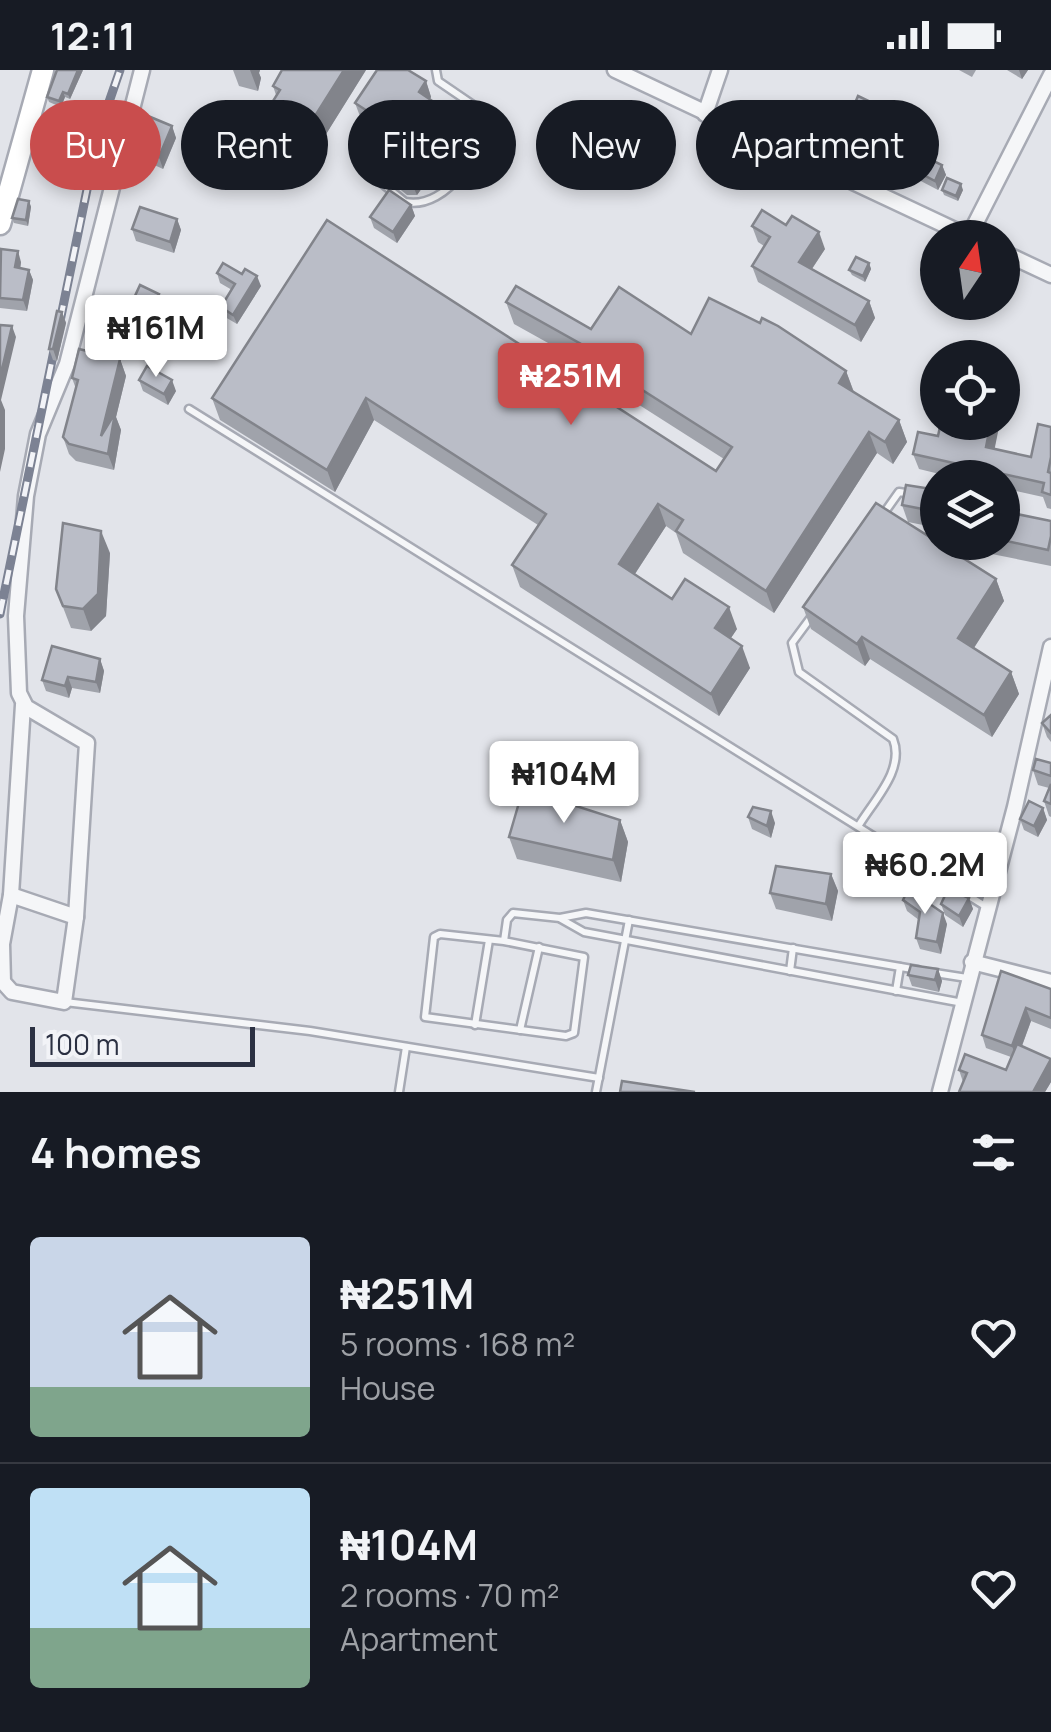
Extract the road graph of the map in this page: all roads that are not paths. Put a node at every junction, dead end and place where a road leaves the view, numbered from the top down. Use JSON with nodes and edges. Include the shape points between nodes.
{"nodes":[{"id":1,"x":43,"y":70,"type":"edge"},
{"id":2,"x":142,"y":70,"type":"edge"},
{"id":3,"x":436,"y":70,"type":"edge"},
{"id":4,"x":616,"y":70,"type":"edge"},
{"id":5,"x":720,"y":70,"type":"edge"},
{"id":6,"x":1051,"y":75,"type":"edge"},
{"id":7,"x":467,"y":100,"type":"edge"},
{"id":8,"x":710,"y":100,"type":"edge"},
{"id":9,"x":696,"y":110,"type":"edge"},
{"id":10,"x":390,"y":190,"type":"edge"},
{"id":11,"x":445,"y":190,"type":"edge"},
{"id":12,"x":869,"y":190,"type":"edge"},
{"id":13,"x":934,"y":220,"type":"edge"},
{"id":14,"x":979,"y":220,"type":"edge"},
{"id":15,"x":0,"y":224,"type":"edge"},
{"id":16,"x":1020,"y":260,"type":"edge"},
{"id":17,"x":1051,"y":274,"type":"edge"},
{"id":18,"x":189,"y":409,"type":"dead end"},
{"id":19,"x":918,"y":495,"type":"edge"},
{"id":20,"x":878,"y":522,"type":"edge"},
{"id":21,"x":814,"y":613,"type":"edge"},
{"id":22,"x":1051,"y":647,"type":"edge"},
{"id":23,"x":19,"y":693,"type":"junction"},
{"id":24,"x":859,"y":824,"type":"junction"},
{"id":25,"x":11,"y":895,"type":"junction"},
{"id":26,"x":985,"y":906,"type":"junction"},
{"id":27,"x":76,"y":917,"type":"junction"},
{"id":28,"x":560,"y":918,"type":"junction"},
{"id":29,"x":628,"y":920,"type":"junction"},
{"id":30,"x":489,"y":940,"type":"junction"},
{"id":31,"x":625,"y":940,"type":"junction"},
{"id":32,"x":504,"y":941,"type":"junction"},
{"id":33,"x":539,"y":947,"type":"junction"},
{"id":34,"x":793,"y":948,"type":"junction"},
{"id":35,"x":972,"y":962,"type":"junction"},
{"id":36,"x":900,"y":967,"type":"junction"},
{"id":37,"x":790,"y":971,"type":"junction"},
{"id":38,"x":968,"y":978,"type":"junction"},
{"id":39,"x":1051,"y":982,"type":"edge"},
{"id":40,"x":896,"y":991,"type":"junction"},
{"id":41,"x":64,"y":1002,"type":"junction"},
{"id":42,"x":962,"y":1004,"type":"junction"},
{"id":43,"x":475,"y":1025,"type":"junction"},
{"id":44,"x":520,"y":1030,"type":"junction"},
{"id":45,"x":406,"y":1046,"type":"junction"},
{"id":46,"x":599,"y":1078,"type":"junction"},
{"id":47,"x":399,"y":1092,"type":"edge"},
{"id":48,"x":596,"y":1092,"type":"edge"},
{"id":49,"x":940,"y":1092,"type":"edge"}],
"edges":[{"from":1,"to":15,"type":"street"},
{"from":2,"to":23,"type":"street","via":[[67,364],[38,434],[28,483],[16,616]]},
{"from":3,"to":7,"type":"lane","via":[[438,81]]},
{"from":4,"to":9,"type":"street"},
{"from":5,"to":8,"type":"street"},
{"from":6,"to":14,"type":"street"},
{"from":10,"to":11,"type":"lane","via":[[405,202],[431,202]]},
{"from":12,"to":13,"type":"street"},
{"from":16,"to":17,"type":"street"},
{"from":18,"to":24,"type":"lane"},
{"from":19,"to":20,"type":"lane","via":[[899,492]]},
{"from":21,"to":24,"type":"lane","via":[[792,643],[799,672],[893,739],[899,753]]},
{"from":22,"to":26,"type":"street"},
{"from":23,"to":25,"type":"street","via":[[25,712]]},
{"from":23,"to":27,"type":"street","via":[[33,714],[87,743]]},
{"from":24,"to":26,"type":"lane"},
{"from":25,"to":27,"type":"street"},
{"from":25,"to":41,"type":"street","via":[[3,982],[12,992]]},
{"from":26,"to":35,"type":"street"},
{"from":27,"to":41,"type":"street"},
{"from":28,"to":29,"type":"lane","via":[[586,913]]},
{"from":28,"to":31,"type":"lane","via":[[584,932]]},
{"from":28,"to":32,"type":"lane","via":[[513,913]]},
{"from":29,"to":31,"type":"lane"},
{"from":29,"to":34,"type":"lane"},
{"from":30,"to":32,"type":"lane"},
{"from":30,"to":43,"type":"lane"},
{"from":30,"to":43,"type":"lane","via":[[440,934],[432,944],[425,1017]]},
{"from":31,"to":37,"type":"lane"},
{"from":31,"to":46,"type":"lane"},
{"from":32,"to":33,"type":"lane"},
{"from":33,"to":44,"type":"lane"},
{"from":33,"to":44,"type":"lane","via":[[584,958],[574,1033]]},
{"from":34,"to":36,"type":"lane"},
{"from":34,"to":37,"type":"lane"},
{"from":35,"to":38,"type":"street"},
{"from":35,"to":39,"type":"street"},
{"from":36,"to":38,"type":"lane"},
{"from":36,"to":40,"type":"lane"},
{"from":37,"to":40,"type":"lane"},
{"from":38,"to":42,"type":"street"},
{"from":40,"to":42,"type":"lane"},
{"from":41,"to":45,"type":"lane"},
{"from":42,"to":49,"type":"street"},
{"from":43,"to":44,"type":"lane"},
{"from":45,"to":46,"type":"lane"},
{"from":45,"to":47,"type":"lane"},
{"from":46,"to":48,"type":"lane"}]}
